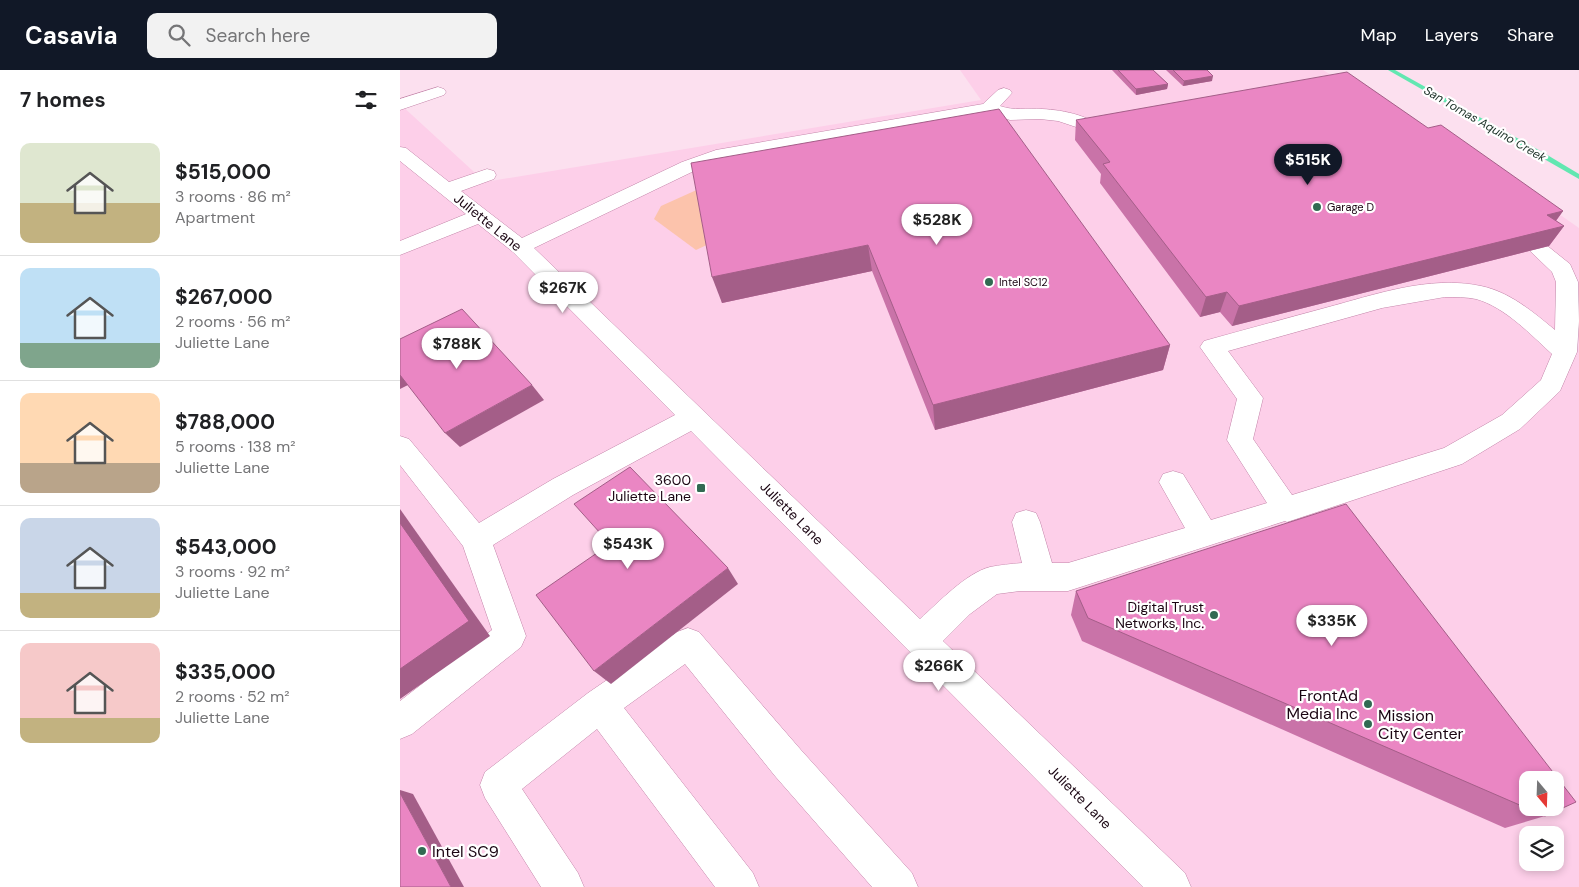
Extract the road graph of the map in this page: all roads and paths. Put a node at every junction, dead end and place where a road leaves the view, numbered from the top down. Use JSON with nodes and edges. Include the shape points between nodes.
{"nodes":[{"id":1,"x":438,"y":92,"type":"dead end"},
{"id":2,"x":1004,"y":93,"type":"dead end"},
{"id":3,"x":400,"y":105,"type":"edge"},
{"id":4,"x":988,"y":108,"type":"junction"},
{"id":5,"x":1100,"y":135,"type":"edge"},
{"id":6,"x":400,"y":152,"type":"edge"},
{"id":7,"x":488,"y":175,"type":"dead end"},
{"id":8,"x":447,"y":189,"type":"junction"},
{"id":9,"x":480,"y":216,"type":"junction"},
{"id":10,"x":520,"y":247,"type":"junction"},
{"id":11,"x":1538,"y":248,"type":"edge"},
{"id":12,"x":400,"y":249,"type":"edge"},
{"id":13,"x":1564,"y":352,"type":"junction"},
{"id":14,"x":694,"y":417,"type":"junction"},
{"id":15,"x":400,"y":446,"type":"edge"},
{"id":16,"x":1173,"y":482,"type":"dead end"},
{"id":17,"x":1288,"y":510,"type":"junction"},
{"id":18,"x":1026,"y":522,"type":"dead end"},
{"id":19,"x":1205,"y":535,"type":"junction"},
{"id":20,"x":476,"y":540,"type":"junction"},
{"id":21,"x":1040,"y":577,"type":"junction"},
{"id":22,"x":921,"y":640,"type":"junction"},
{"id":23,"x":600,"y":705,"type":"junction"},
{"id":24,"x":400,"y":722,"type":"edge"},
{"id":25,"x":564,"y":887,"type":"edge"},
{"id":26,"x":739,"y":887,"type":"edge"},
{"id":27,"x":898,"y":887,"type":"edge"},
{"id":28,"x":1171,"y":887,"type":"edge"}],
"edges":[{"from":1,"to":3,"type":"street"},
{"from":2,"to":4,"type":"street"},
{"from":4,"to":5,"type":"street","via":[[1010,115],[1060,116],[1085,124]]},
{"from":4,"to":10,"type":"street","via":[[722,154]]},
{"from":6,"to":8,"type":"street","name":"Juliette Lane"},
{"from":7,"to":8,"type":"street"},
{"from":8,"to":9,"type":"street","name":"Juliette Lane"},
{"from":9,"to":10,"type":"street","name":"Juliette Lane"},
{"from":9,"to":12,"type":"street"},
{"from":10,"to":14,"type":"street","name":"Juliette Lane"},
{"from":11,"to":13,"type":"street","via":[[1562,270],[1567,282]]},
{"from":13,"to":17,"type":"street","via":[[1550,385],[1518,416],[1453,456]]},
{"from":13,"to":17,"type":"street","via":[[1498,301],[1481,292],[1452,290],[1393,297],[1212,347],[1250,398],[1240,440]]},
{"from":14,"to":20,"type":"street","via":[[563,487]]},
{"from":14,"to":22,"type":"street","name":"Juliette Lane"},
{"from":15,"to":20,"type":"street"},
{"from":16,"to":19,"type":"street"},
{"from":17,"to":19,"type":"street"},
{"from":18,"to":21,"type":"street"},
{"from":19,"to":21,"type":"street","via":[[1068,577]]},
{"from":20,"to":24,"type":"street","via":[[510,636]]},
{"from":21,"to":22,"type":"street","via":[[990,582],[966,598]]},
{"from":22,"to":28,"type":"street","name":"Juliette Lane"},
{"from":23,"to":25,"type":"street","via":[[498,785]]},
{"from":23,"to":26,"type":"street"},
{"from":23,"to":27,"type":"street","via":[[688,643]]}]}
